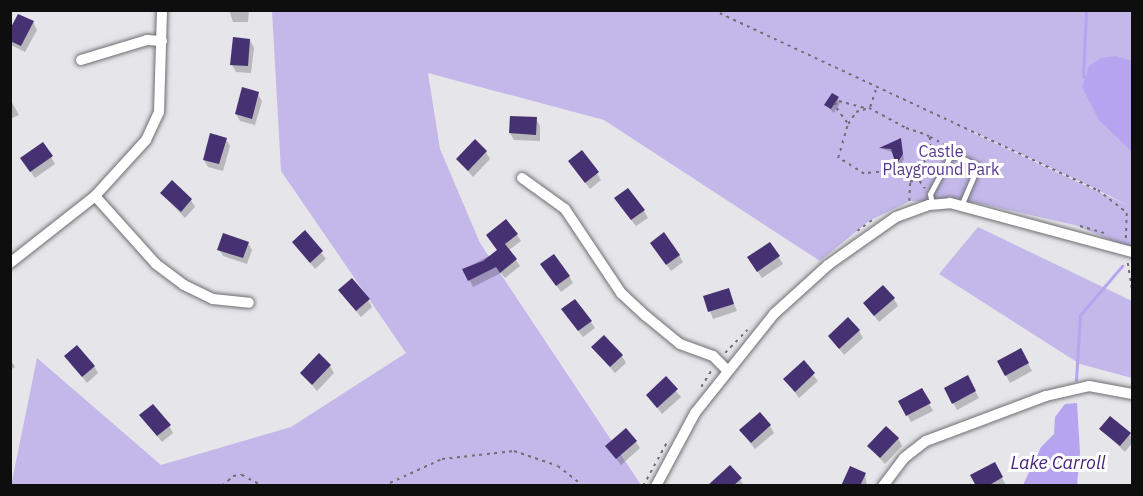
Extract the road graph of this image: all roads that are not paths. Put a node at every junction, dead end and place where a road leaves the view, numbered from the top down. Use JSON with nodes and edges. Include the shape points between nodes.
{"nodes":[{"id":1,"x":162,"y":10,"type":"edge"},
{"id":2,"x":162,"y":41,"type":"junction"},
{"id":3,"x":81,"y":60,"type":"dead end"},
{"id":4,"x":522,"y":178,"type":"dead end"},
{"id":5,"x":95,"y":196,"type":"junction"},
{"id":6,"x":932,"y":205,"type":"junction"},
{"id":7,"x":961,"y":206,"type":"junction"},
{"id":8,"x":1126,"y":248,"type":"edge"},
{"id":9,"x":10,"y":263,"type":"edge"},
{"id":10,"x":249,"y":303,"type":"dead end"},
{"id":11,"x":728,"y":371,"type":"junction"},
{"id":12,"x":1132,"y":394,"type":"edge"},
{"id":13,"x":656,"y":486,"type":"edge"},
{"id":14,"x":883,"y":486,"type":"edge"}],
"edges":[{"from":1,"to":2,"type":"street"},
{"from":2,"to":3,"type":"street","via":[[147,40]]},
{"from":2,"to":5,"type":"street","via":[[159,112],[146,140]]},
{"from":4,"to":11,"type":"street","via":[[565,209],[621,293],[680,344],[717,361]]},
{"from":5,"to":9,"type":"street"},
{"from":5,"to":10,"type":"street","via":[[156,264],[184,285],[213,298]]},
{"from":6,"to":7,"type":"street"},
{"from":6,"to":7,"type":"lane","via":[[930,194],[952,153],[978,166]]},
{"from":6,"to":11,"type":"street","via":[[896,217],[828,265],[774,314]]},
{"from":7,"to":8,"type":"street"},
{"from":11,"to":13,"type":"street","via":[[695,413]]},
{"from":12,"to":14,"type":"street","via":[[1089,386],[1046,396],[926,441],[904,458]]}]}
